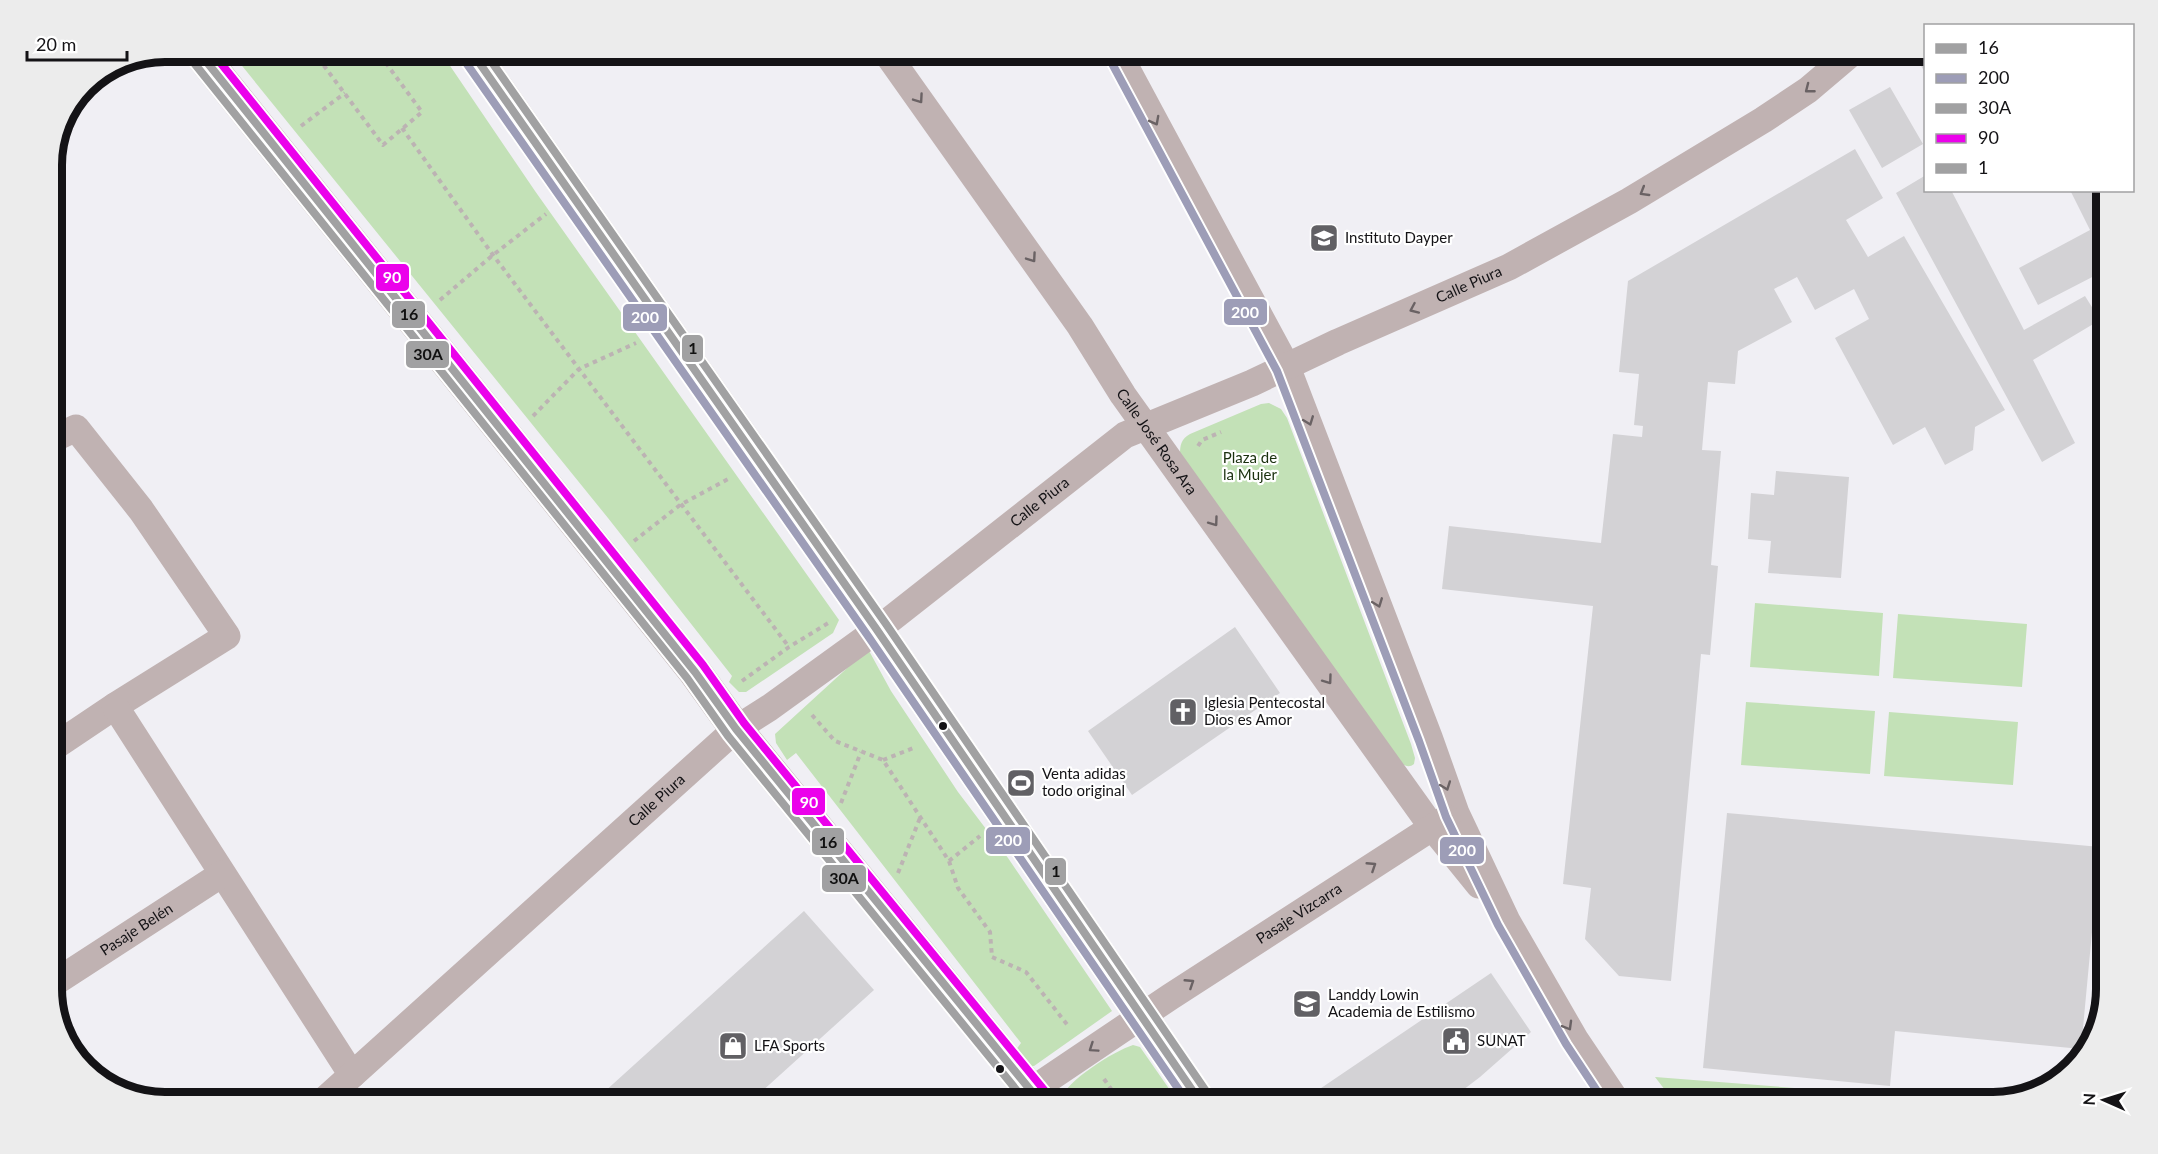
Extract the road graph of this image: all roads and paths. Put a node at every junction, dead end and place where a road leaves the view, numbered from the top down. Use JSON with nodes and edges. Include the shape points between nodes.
{"nodes":[{"id":1,"x":207,"y":62,"type":"edge"},
{"id":2,"x":322,"y":62,"type":"edge"},
{"id":3,"x":385,"y":62,"type":"edge"},
{"id":4,"x":479,"y":62,"type":"edge"},
{"id":5,"x":893,"y":62,"type":"edge"},
{"id":6,"x":1123,"y":62,"type":"edge"},
{"id":7,"x":1841,"y":62,"type":"edge"},
{"id":8,"x":345,"y":93,"type":"junction"},
{"id":9,"x":300,"y":127,"type":"dead end"},
{"id":10,"x":402,"y":128,"type":"junction"},
{"id":11,"x":547,"y":214,"type":"dead end"},
{"id":12,"x":493,"y":255,"type":"junction"},
{"id":13,"x":440,"y":301,"type":"dead end"},
{"id":14,"x":636,"y":343,"type":"dead end"},
{"id":15,"x":1287,"y":367,"type":"junction"},
{"id":16,"x":579,"y":369,"type":"junction"},
{"id":17,"x":533,"y":416,"type":"dead end"},
{"id":18,"x":1145,"y":425,"type":"junction"},
{"id":19,"x":1223,"y":431,"type":"dead end"},
{"id":20,"x":62,"y":435,"type":"edge"},
{"id":21,"x":1195,"y":450,"type":"dead end"},
{"id":22,"x":730,"y":478,"type":"dead end"},
{"id":23,"x":680,"y":505,"type":"junction"},
{"id":24,"x":633,"y":542,"type":"dead end"},
{"id":25,"x":837,"y":617,"type":"dead end"},
{"id":26,"x":877,"y":630,"type":"junction"},
{"id":27,"x":789,"y":647,"type":"junction"},
{"id":28,"x":735,"y":687,"type":"dead end"},
{"id":29,"x":115,"y":706,"type":"junction"},
{"id":30,"x":810,"y":712,"type":"dead end"},
{"id":31,"x":736,"y":729,"type":"junction"},
{"id":32,"x":62,"y":742,"type":"edge"},
{"id":33,"x":917,"y":747,"type":"dead end"},
{"id":34,"x":861,"y":752,"type":"junction"},
{"id":35,"x":883,"y":760,"type":"junction"},
{"id":36,"x":841,"y":803,"type":"dead end"},
{"id":37,"x":1456,"y":813,"type":"junction"},
{"id":38,"x":920,"y":818,"type":"junction"},
{"id":39,"x":1432,"y":827,"type":"junction"},
{"id":40,"x":980,"y":836,"type":"dead end"},
{"id":41,"x":949,"y":861,"type":"junction"},
{"id":42,"x":898,"y":873,"type":"dead end"},
{"id":43,"x":222,"y":874,"type":"junction"},
{"id":44,"x":1507,"y":921,"type":"junction"},
{"id":45,"x":62,"y":978,"type":"edge"},
{"id":46,"x":1141,"y":1016,"type":"junction"},
{"id":47,"x":1069,"y":1027,"type":"dead end"},
{"id":48,"x":352,"y":1075,"type":"junction"},
{"id":49,"x":1103,"y":1077,"type":"dead end"},
{"id":50,"x":333,"y":1092,"type":"edge"},
{"id":51,"x":1033,"y":1092,"type":"edge"},
{"id":52,"x":1043,"y":1092,"type":"edge"},
{"id":53,"x":1113,"y":1092,"type":"edge"},
{"id":54,"x":1194,"y":1092,"type":"edge"},
{"id":55,"x":1611,"y":1092,"type":"edge"}],
"edges":[{"from":1,"to":31,"type":"street"},
{"from":2,"to":8,"type":"path"},
{"from":3,"to":10,"type":"path","via":[[422,112]]},
{"from":4,"to":26,"type":"street"},
{"from":5,"to":18,"type":"street","name":"Calle José Rosa Ara","one_way":true,"via":[[1080,326]]},
{"from":6,"to":15,"type":"street","one_way":true},
{"from":7,"to":15,"type":"street","name":"Calle Piura","one_way":true,"via":[[1763,120],[1629,201],[1509,267]]},
{"from":8,"to":9,"type":"path"},
{"from":8,"to":10,"type":"path","via":[[383,145]]},
{"from":10,"to":12,"type":"path"},
{"from":11,"to":12,"type":"path"},
{"from":12,"to":13,"type":"path"},
{"from":12,"to":16,"type":"path"},
{"from":14,"to":16,"type":"path"},
{"from":15,"to":18,"type":"street","name":"Calle Piura"},
{"from":15,"to":37,"type":"street","one_way":true},
{"from":16,"to":17,"type":"path"},
{"from":16,"to":23,"type":"path"},
{"from":18,"to":26,"type":"street","name":"Calle Piura","via":[[1125,435]]},
{"from":18,"to":39,"type":"street","name":"Calle José Rosa Ara","one_way":true},
{"from":19,"to":21,"type":"path","via":[[1202,440]]},
{"from":20,"to":29,"type":"street","via":[[76,428],[141,510],[227,636]]},
{"from":22,"to":23,"type":"path"},
{"from":23,"to":24,"type":"path"},
{"from":23,"to":27,"type":"path"},
{"from":25,"to":27,"type":"path"},
{"from":26,"to":31,"type":"street","name":"Calle Piura"},
{"from":26,"to":46,"type":"street"},
{"from":27,"to":28,"type":"path"},
{"from":29,"to":32,"type":"street"},
{"from":29,"to":43,"type":"street"},
{"from":30,"to":34,"type":"path","via":[[835,741]]},
{"from":31,"to":48,"type":"street","name":"Calle Piura"},
{"from":31,"to":51,"type":"street"},
{"from":33,"to":35,"type":"path"},
{"from":34,"to":35,"type":"path"},
{"from":34,"to":36,"type":"path"},
{"from":35,"to":38,"type":"path"},
{"from":37,"to":39,"type":"street","name":"Pasaje Vizcarra"},
{"from":37,"to":44,"type":"street"},
{"from":38,"to":41,"type":"path"},
{"from":38,"to":42,"type":"path"},
{"from":39,"to":44,"type":"street","name":"Calle José Rosa Ara"},
{"from":46,"to":39,"type":"street","name":"Pasaje Vizcarra","one_way":true},
{"from":40,"to":41,"type":"path"},
{"from":41,"to":47,"type":"path","via":[[958,888],[990,932],[992,957],[1026,972]]},
{"from":43,"to":45,"type":"street","name":"Pasaje Belén"},
{"from":43,"to":48,"type":"street"},
{"from":44,"to":55,"type":"street","one_way":true},
{"from":46,"to":52,"type":"street","name":"Pasaje Vizcarra","one_way":true},
{"from":46,"to":54,"type":"street"},
{"from":48,"to":50,"type":"street","name":"Calle Piura"},
{"from":49,"to":53,"type":"path"}]}
